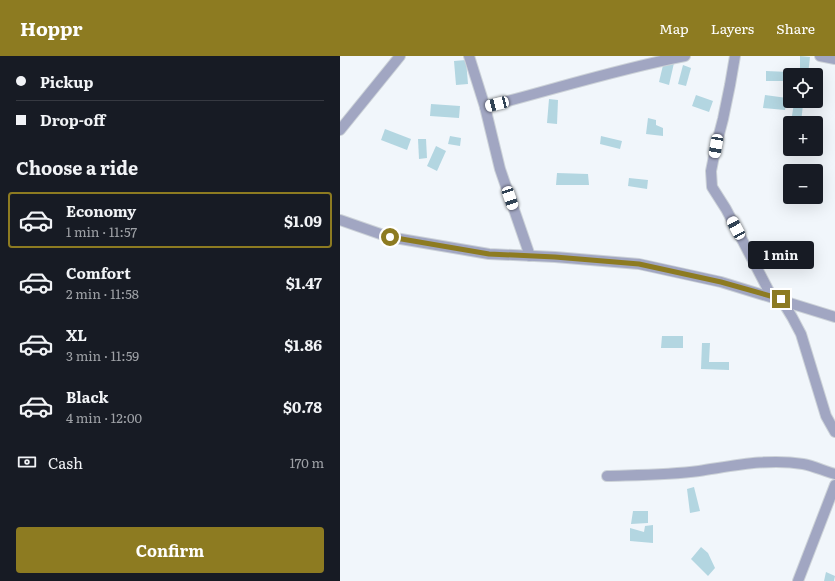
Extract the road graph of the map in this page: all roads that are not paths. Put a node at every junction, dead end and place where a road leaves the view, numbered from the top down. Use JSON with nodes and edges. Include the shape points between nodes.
{"nodes":[{"id":1,"x":400,"y":56,"type":"edge"},
{"id":2,"x":470,"y":56,"type":"edge"},
{"id":3,"x":685,"y":56,"type":"edge"},
{"id":4,"x":735,"y":56,"type":"edge"},
{"id":5,"x":820,"y":56,"type":"edge"},
{"id":6,"x":835,"y":59,"type":"edge"},
{"id":7,"x":485,"y":107,"type":"junction"},
{"id":8,"x":340,"y":130,"type":"edge"},
{"id":9,"x":340,"y":220,"type":"edge"},
{"id":10,"x":530,"y":256,"type":"junction"},
{"id":11,"x":776,"y":298,"type":"junction"},
{"id":12,"x":835,"y":317,"type":"edge"},
{"id":13,"x":835,"y":432,"type":"edge"},
{"id":14,"x":835,"y":474,"type":"edge"},
{"id":15,"x":607,"y":476,"type":"dead end"},
{"id":16,"x":835,"y":485,"type":"edge"},
{"id":17,"x":798,"y":581,"type":"edge"}],
"edges":[{"from":1,"to":8,"type":"street"},
{"from":2,"to":7,"type":"street"},
{"from":3,"to":7,"type":"street"},
{"from":4,"to":11,"type":"street","via":[[711,171],[712,187]]},
{"from":5,"to":6,"type":"street"},
{"from":7,"to":10,"type":"street","via":[[500,169]]},
{"from":9,"to":10,"type":"street","via":[[390,237],[489,254]]},
{"from":10,"to":11,"type":"street","via":[[639,264],[721,282]]},
{"from":11,"to":12,"type":"street"},
{"from":11,"to":13,"type":"street","via":[[792,317],[800,334],[826,416]]},
{"from":14,"to":15,"type":"street","via":[[803,464],[782,462],[662,474]]},
{"from":16,"to":17,"type":"street"}]}
